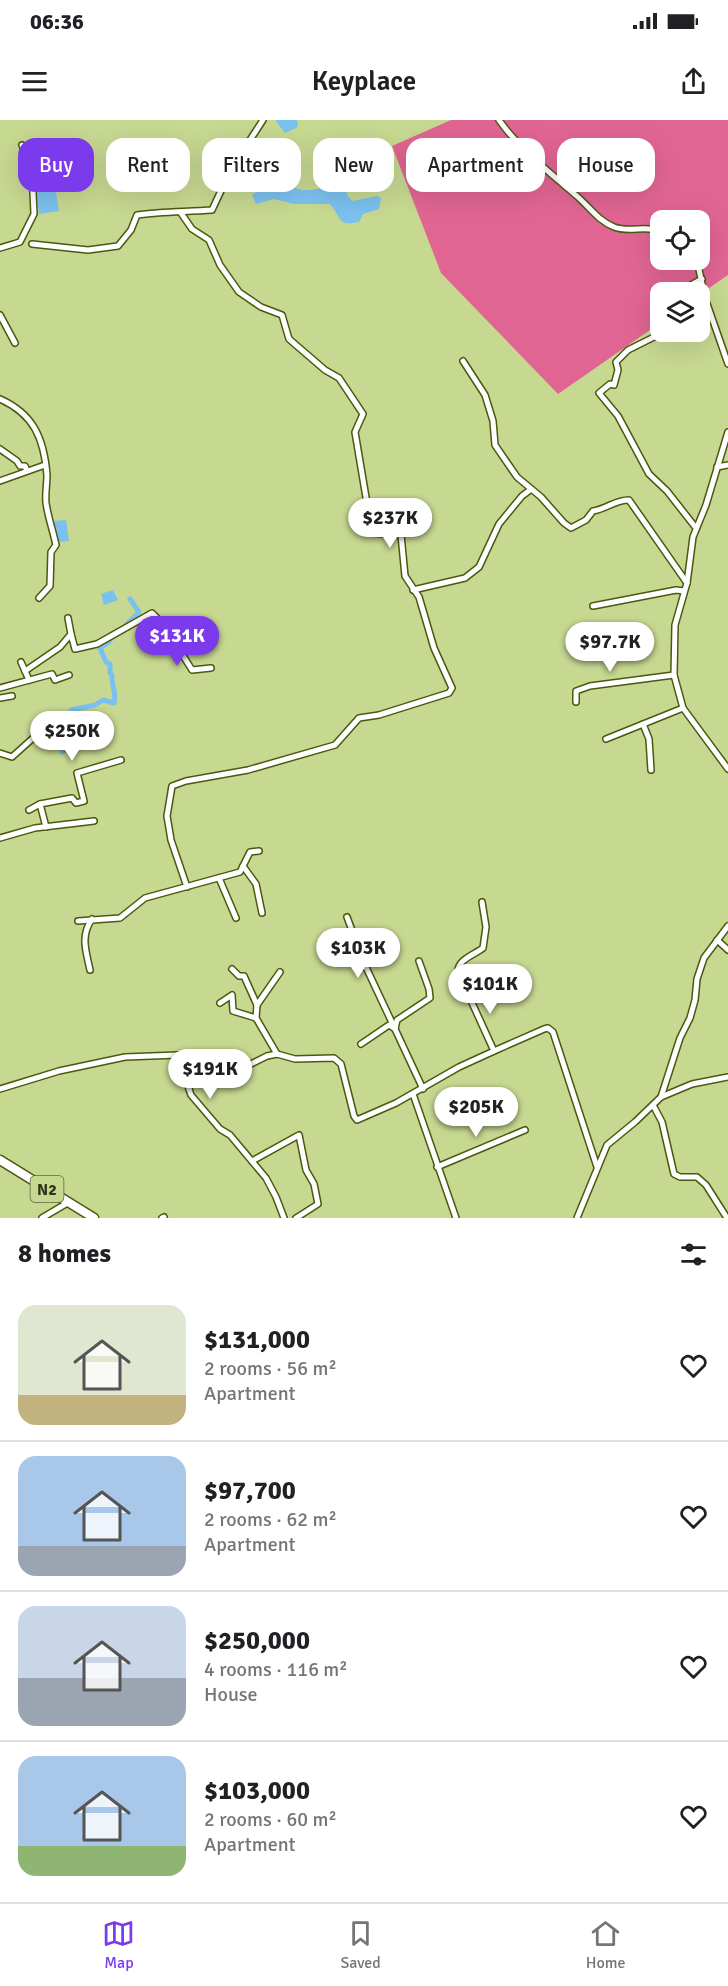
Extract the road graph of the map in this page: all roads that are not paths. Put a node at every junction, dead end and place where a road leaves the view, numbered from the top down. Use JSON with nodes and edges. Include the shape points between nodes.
{"nodes":[{"id":1,"x":262,"y":120,"type":"edge"},
{"id":2,"x":499,"y":120,"type":"edge"},
{"id":3,"x":33,"y":192,"type":"edge"},
{"id":4,"x":181,"y":213,"type":"junction"},
{"id":5,"x":650,"y":228,"type":"edge"},
{"id":6,"x":32,"y":244,"type":"dead end"},
{"id":7,"x":0,"y":248,"type":"edge"},
{"id":8,"x":700,"y":270,"type":"edge"},
{"id":9,"x":702,"y":279,"type":"junction"},
{"id":10,"x":696,"y":282,"type":"edge"},
{"id":11,"x":0,"y":315,"type":"edge"},
{"id":12,"x":650,"y":339,"type":"edge"},
{"id":13,"x":15,"y":343,"type":"dead end"},
{"id":14,"x":463,"y":361,"type":"dead end"},
{"id":15,"x":728,"y":364,"type":"edge"},
{"id":16,"x":0,"y":399,"type":"edge"},
{"id":17,"x":728,"y":432,"type":"edge"},
{"id":18,"x":0,"y":449,"type":"edge"},
{"id":19,"x":45,"y":465,"type":"junction"},
{"id":20,"x":728,"y":465,"type":"edge"},
{"id":21,"x":717,"y":467,"type":"junction"},
{"id":22,"x":27,"y":471,"type":"junction"},
{"id":23,"x":0,"y":481,"type":"edge"},
{"id":24,"x":530,"y":490,"type":"junction"},
{"id":25,"x":696,"y":528,"type":"junction"},
{"id":26,"x":687,"y":583,"type":"junction"},
{"id":27,"x":413,"y":590,"type":"junction"},
{"id":28,"x":684,"y":591,"type":"junction"},
{"id":29,"x":39,"y":598,"type":"dead end"},
{"id":30,"x":593,"y":606,"type":"dead end"},
{"id":31,"x":68,"y":618,"type":"dead end"},
{"id":32,"x":71,"y":634,"type":"junction"},
{"id":33,"x":21,"y":662,"type":"dead end"},
{"id":34,"x":211,"y":668,"type":"dead end"},
{"id":35,"x":25,"y":671,"type":"junction"},
{"id":36,"x":69,"y":675,"type":"dead end"},
{"id":37,"x":674,"y":675,"type":"junction"},
{"id":38,"x":29,"y":680,"type":"junction"},
{"id":39,"x":0,"y":688,"type":"edge"},
{"id":40,"x":12,"y":696,"type":"dead end"},
{"id":41,"x":0,"y":698,"type":"edge"},
{"id":42,"x":576,"y":702,"type":"dead end"},
{"id":43,"x":683,"y":708,"type":"junction"},
{"id":44,"x":644,"y":724,"type":"junction"},
{"id":45,"x":32,"y":738,"type":"dead end"},
{"id":46,"x":606,"y":739,"type":"dead end"},
{"id":47,"x":0,"y":753,"type":"edge"},
{"id":48,"x":121,"y":760,"type":"dead end"},
{"id":49,"x":728,"y":769,"type":"edge"},
{"id":50,"x":651,"y":770,"type":"dead end"},
{"id":51,"x":40,"y":804,"type":"junction"},
{"id":52,"x":29,"y":810,"type":"dead end"},
{"id":53,"x":94,"y":820,"type":"dead end"},
{"id":54,"x":46,"y":827,"type":"junction"},
{"id":55,"x":0,"y":838,"type":"edge"},
{"id":56,"x":259,"y":851,"type":"dead end"},
{"id":57,"x":243,"y":866,"type":"junction"},
{"id":58,"x":219,"y":878,"type":"junction"},
{"id":59,"x":187,"y":887,"type":"junction"},
{"id":60,"x":482,"y":902,"type":"dead end"},
{"id":61,"x":262,"y":913,"type":"dead end"},
{"id":62,"x":236,"y":918,"type":"dead end"},
{"id":63,"x":347,"y":918,"type":"dead end"},
{"id":64,"x":92,"y":920,"type":"junction"},
{"id":65,"x":78,"y":921,"type":"dead end"},
{"id":66,"x":728,"y":926,"type":"edge"},
{"id":67,"x":717,"y":940,"type":"junction"},
{"id":68,"x":728,"y":950,"type":"edge"},
{"id":69,"x":419,"y":961,"type":"dead end"},
{"id":70,"x":232,"y":969,"type":"dead end"},
{"id":71,"x":90,"y":970,"type":"dead end"},
{"id":72,"x":280,"y":972,"type":"dead end"},
{"id":73,"x":468,"y":992,"type":"junction"},
{"id":74,"x":458,"y":994,"type":"dead end"},
{"id":75,"x":220,"y":1003,"type":"dead end"},
{"id":76,"x":257,"y":1005,"type":"junction"},
{"id":77,"x":256,"y":1018,"type":"junction"},
{"id":78,"x":395,"y":1029,"type":"junction"},
{"id":79,"x":361,"y":1044,"type":"dead end"},
{"id":80,"x":494,"y":1051,"type":"junction"},
{"id":81,"x":277,"y":1054,"type":"junction"},
{"id":82,"x":728,"y":1077,"type":"edge"},
{"id":83,"x":0,"y":1089,"type":"edge"},
{"id":84,"x":189,"y":1089,"type":"junction"},
{"id":85,"x":423,"y":1089,"type":"junction"},
{"id":86,"x":413,"y":1094,"type":"junction"},
{"id":87,"x":660,"y":1096,"type":"junction"},
{"id":88,"x":653,"y":1105,"type":"junction"},
{"id":89,"x":525,"y":1130,"type":"dead end"},
{"id":90,"x":0,"y":1160,"type":"edge"},
{"id":91,"x":252,"y":1161,"type":"junction"},
{"id":92,"x":437,"y":1167,"type":"junction"},
{"id":93,"x":597,"y":1167,"type":"junction"},
{"id":94,"x":69,"y":1202,"type":"junction"},
{"id":95,"x":42,"y":1218,"type":"edge"},
{"id":96,"x":94,"y":1218,"type":"edge"},
{"id":97,"x":284,"y":1218,"type":"edge"},
{"id":98,"x":296,"y":1218,"type":"edge"},
{"id":99,"x":456,"y":1218,"type":"edge"},
{"id":100,"x":577,"y":1218,"type":"edge"},
{"id":101,"x":727,"y":1218,"type":"edge"}],
"edges":[{"from":1,"to":4,"type":"street","via":[[212,210]]},
{"from":2,"to":5,"type":"street","via":[[595,216],[615,228]]},
{"from":3,"to":7,"type":"street","via":[[34,214],[21,242]]},
{"from":4,"to":6,"type":"street","via":[[137,215],[118,246],[88,250]]},
{"from":4,"to":27,"type":"street","via":[[192,229],[209,240],[239,292],[282,315],[289,339],[339,378],[363,414],[355,432],[372,533],[401,535],[405,576]]},
{"from":8,"to":9,"type":"street"},
{"from":9,"to":10,"type":"street"},
{"from":9,"to":15,"type":"street"},
{"from":11,"to":13,"type":"street"},
{"from":12,"to":25,"type":"street","via":[[628,350],[616,362],[614,385],[599,393],[618,416],[649,474]]},
{"from":14,"to":24,"type":"street","via":[[484,394],[493,421],[495,445]]},
{"from":16,"to":19,"type":"street","via":[[33,424],[39,433]]},
{"from":17,"to":21,"type":"street"},
{"from":18,"to":22,"type":"street"},
{"from":19,"to":22,"type":"street"},
{"from":19,"to":29,"type":"street","via":[[46,502],[56,545],[51,552],[50,586]]},
{"from":20,"to":21,"type":"street"},
{"from":21,"to":25,"type":"street"},
{"from":22,"to":23,"type":"street"},
{"from":24,"to":26,"type":"street","via":[[571,528],[593,511],[628,500]]},
{"from":24,"to":27,"type":"street","via":[[498,524],[479,567],[465,578]]},
{"from":25,"to":26,"type":"street"},
{"from":26,"to":28,"type":"street"},
{"from":27,"to":59,"type":"street","via":[[452,688],[449,693],[359,718],[335,745],[248,770],[172,786],[167,816]]},
{"from":28,"to":30,"type":"street"},
{"from":28,"to":37,"type":"street","via":[[675,625]]},
{"from":31,"to":32,"type":"street"},
{"from":32,"to":34,"type":"street","via":[[75,650],[97,644],[152,612],[192,670]]},
{"from":32,"to":35,"type":"street","via":[[60,647]]},
{"from":33,"to":35,"type":"street"},
{"from":35,"to":38,"type":"street"},
{"from":36,"to":38,"type":"street","via":[[55,680],[52,674]]},
{"from":37,"to":42,"type":"street","via":[[590,686],[576,691]]},
{"from":37,"to":43,"type":"street"},
{"from":38,"to":39,"type":"street"},
{"from":40,"to":41,"type":"street"},
{"from":43,"to":44,"type":"street"},
{"from":43,"to":49,"type":"street"},
{"from":44,"to":46,"type":"street"},
{"from":44,"to":50,"type":"street","via":[[650,739]]},
{"from":45,"to":47,"type":"street","via":[[12,757]]},
{"from":48,"to":51,"type":"street","via":[[77,773],[84,801],[76,803],[72,798]]},
{"from":51,"to":52,"type":"street"},
{"from":51,"to":54,"type":"street"},
{"from":53,"to":54,"type":"street"},
{"from":54,"to":55,"type":"street"},
{"from":56,"to":57,"type":"street","via":[[250,852]]},
{"from":57,"to":58,"type":"street","via":[[240,872]]},
{"from":57,"to":61,"type":"street","via":[[256,884]]},
{"from":58,"to":59,"type":"street"},
{"from":58,"to":62,"type":"street"},
{"from":59,"to":64,"type":"street","via":[[145,898],[120,918]]},
{"from":60,"to":73,"type":"street","via":[[486,927],[483,948],[458,967]]},
{"from":63,"to":78,"type":"street"},
{"from":64,"to":65,"type":"street"},
{"from":64,"to":71,"type":"street","via":[[85,929]]},
{"from":66,"to":67,"type":"street"},
{"from":67,"to":68,"type":"street"},
{"from":67,"to":87,"type":"street","via":[[704,958],[690,1018]]},
{"from":69,"to":78,"type":"street","via":[[430,998],[397,1020]]},
{"from":70,"to":76,"type":"street","via":[[244,976]]},
{"from":72,"to":76,"type":"street"},
{"from":73,"to":74,"type":"street"},
{"from":73,"to":80,"type":"street"},
{"from":75,"to":77,"type":"street","via":[[232,995],[233,1011]]},
{"from":76,"to":77,"type":"street"},
{"from":77,"to":81,"type":"street"},
{"from":78,"to":79,"type":"street","via":[[389,1026]]},
{"from":78,"to":85,"type":"street"},
{"from":80,"to":85,"type":"street"},
{"from":80,"to":93,"type":"street","via":[[544,1029],[553,1032]]},
{"from":81,"to":84,"type":"street","via":[[235,1072],[190,1084]]},
{"from":81,"to":86,"type":"street","via":[[295,1059],[338,1060],[357,1120]]},
{"from":82,"to":87,"type":"street"},
{"from":83,"to":84,"type":"street","via":[[125,1057],[178,1055]]},
{"from":84,"to":91,"type":"street","via":[[190,1095]]},
{"from":85,"to":86,"type":"street"},
{"from":86,"to":92,"type":"street"},
{"from":87,"to":88,"type":"street"},
{"from":88,"to":93,"type":"street","via":[[607,1145]]},
{"from":88,"to":101,"type":"street","via":[[662,1122],[674,1174],[680,1178],[697,1177]]},
{"from":89,"to":92,"type":"street"},
{"from":90,"to":94,"type":"highway","number":"N2"},
{"from":91,"to":97,"type":"street","via":[[266,1178]]},
{"from":91,"to":98,"type":"street","via":[[299,1135],[318,1204]]},
{"from":92,"to":99,"type":"street"},
{"from":93,"to":100,"type":"street"},
{"from":94,"to":95,"type":"street"},
{"from":94,"to":96,"type":"highway","number":"N2"}]}
